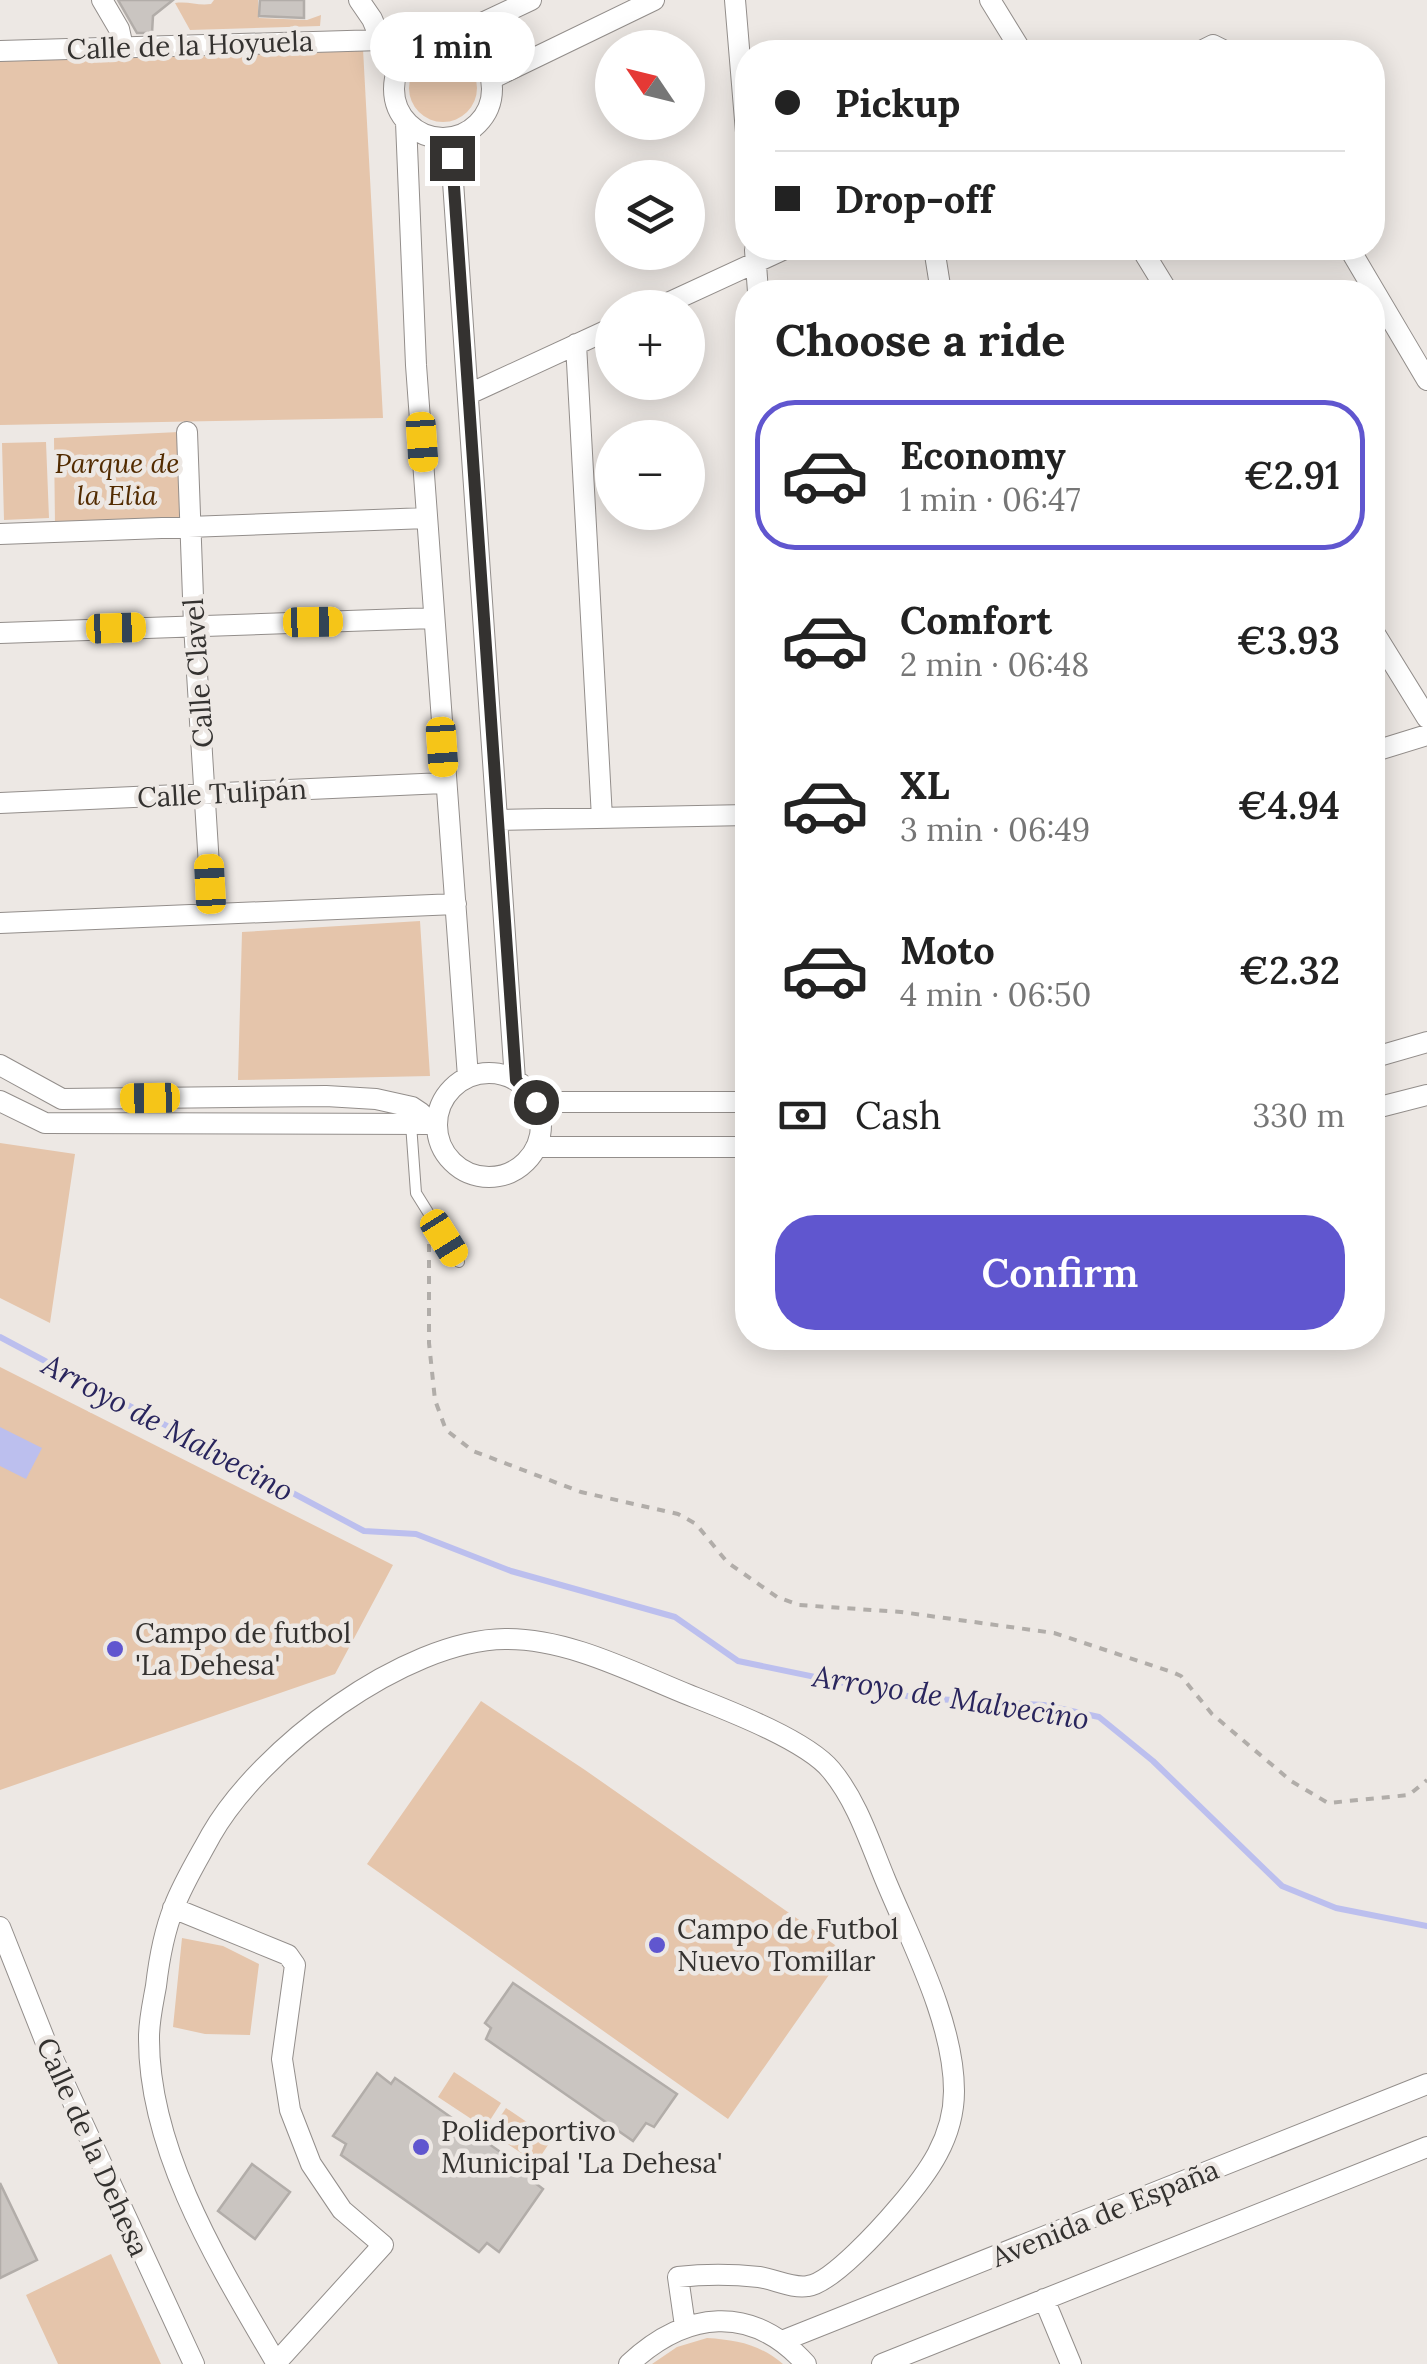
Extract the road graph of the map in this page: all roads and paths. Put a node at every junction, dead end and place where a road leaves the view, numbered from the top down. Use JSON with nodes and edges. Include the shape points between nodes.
{"nodes":[{"id":1,"x":102,"y":0,"type":"edge"},
{"id":2,"x":359,"y":0,"type":"edge"},
{"id":3,"x":531,"y":0,"type":"edge"},
{"id":4,"x":654,"y":0,"type":"edge"},
{"id":5,"x":735,"y":0,"type":"edge"},
{"id":6,"x":990,"y":0,"type":"edge"},
{"id":7,"x":381,"y":40,"type":"junction"},
{"id":8,"x":446,"y":40,"type":"junction"},
{"id":9,"x":738,"y":40,"type":"edge"},
{"id":10,"x":1015,"y":40,"type":"edge"},
{"id":11,"x":123,"y":47,"type":"junction"},
{"id":12,"x":0,"y":51,"type":"edge"},
{"id":13,"x":396,"y":75,"type":"junction"},
{"id":14,"x":491,"y":79,"type":"junction"},
{"id":15,"x":406,"y":122,"type":"junction"},
{"id":16,"x":450,"y":138,"type":"junction"},
{"id":17,"x":746,"y":260,"type":"edge"},
{"id":18,"x":690,"y":290,"type":"edge"},
{"id":19,"x":1385,"y":309,"type":"edge"},
{"id":20,"x":595,"y":336,"type":"edge"},
{"id":21,"x":576,"y":344,"type":"junction"},
{"id":22,"x":1427,"y":380,"type":"edge"},
{"id":23,"x":469,"y":394,"type":"junction"},
{"id":24,"x":187,"y":432,"type":"dead end"},
{"id":25,"x":427,"y":518,"type":"junction"},
{"id":26,"x":190,"y":528,"type":"junction"},
{"id":27,"x":0,"y":534,"type":"edge"},
{"id":28,"x":434,"y":618,"type":"junction"},
{"id":29,"x":194,"y":625,"type":"junction"},
{"id":30,"x":0,"y":632,"type":"edge"},
{"id":31,"x":1385,"y":650,"type":"edge"},
{"id":32,"x":1427,"y":718,"type":"edge"},
{"id":33,"x":1427,"y":735,"type":"edge"},
{"id":34,"x":1385,"y":748,"type":"edge"},
{"id":35,"x":444,"y":782,"type":"junction"},
{"id":36,"x":206,"y":793,"type":"junction"},
{"id":37,"x":0,"y":803,"type":"edge"},
{"id":38,"x":735,"y":814,"type":"edge"},
{"id":39,"x":602,"y":818,"type":"junction"},
{"id":40,"x":498,"y":820,"type":"junction"},
{"id":41,"x":456,"y":904,"type":"junction"},
{"id":42,"x":212,"y":914,"type":"junction"},
{"id":43,"x":0,"y":923,"type":"edge"},
{"id":44,"x":1427,"y":1042,"type":"edge"},
{"id":45,"x":1385,"y":1054,"type":"edge"},
{"id":46,"x":0,"y":1065,"type":"edge"},
{"id":47,"x":468,"y":1077,"type":"junction"},
{"id":48,"x":516,"y":1080,"type":"junction"},
{"id":49,"x":1427,"y":1095,"type":"edge"},
{"id":50,"x":0,"y":1101,"type":"edge"},
{"id":51,"x":536,"y":1102,"type":"junction"},
{"id":52,"x":735,"y":1102,"type":"edge"},
{"id":53,"x":1385,"y":1106,"type":"edge"},
{"id":54,"x":424,"y":1124,"type":"junction"},
{"id":55,"x":735,"y":1147,"type":"edge"},
{"id":56,"x":536,"y":1148,"type":"junction"},
{"id":57,"x":429,"y":1214,"type":"junction"},
{"id":58,"x":459,"y":1262,"type":"dead end"},
{"id":59,"x":1427,"y":1780,"type":"edge"},
{"id":60,"x":173,"y":1908,"type":"junction"},
{"id":61,"x":0,"y":1927,"type":"edge"},
{"id":62,"x":6,"y":1959,"type":"edge"},
{"id":63,"x":1427,"y":2084,"type":"edge"},
{"id":64,"x":1427,"y":2148,"type":"edge"},
{"id":65,"x":1044,"y":2300,"type":"junction"},
{"id":66,"x":685,"y":2326,"type":"junction"},
{"id":67,"x":782,"y":2341,"type":"junction"},
{"id":68,"x":194,"y":2364,"type":"edge"},
{"id":69,"x":276,"y":2364,"type":"edge"},
{"id":70,"x":630,"y":2364,"type":"edge"},
{"id":71,"x":806,"y":2364,"type":"edge"},
{"id":72,"x":882,"y":2364,"type":"edge"},
{"id":73,"x":1071,"y":2364,"type":"edge"}],
"edges":[{"from":1,"to":11,"type":"street"},
{"from":2,"to":7,"type":"street"},
{"from":3,"to":8,"type":"street"},
{"from":4,"to":14,"type":"street"},
{"from":5,"to":9,"type":"street"},
{"from":6,"to":10,"type":"street"},
{"from":7,"to":11,"type":"street","name":"Calle de la Hoyuela"},
{"from":7,"to":13,"type":"street"},
{"from":8,"to":13,"type":"street","via":[[415,48]]},
{"from":8,"to":14,"type":"street","via":[[475,52]]},
{"from":11,"to":12,"type":"street","name":"Calle de la Hoyuela"},
{"from":13,"to":15,"type":"street","via":[[397,107]]},
{"from":14,"to":16,"type":"street","via":[[488,110],[466,133]]},
{"from":15,"to":16,"type":"street","via":[[434,138]]},
{"from":15,"to":25,"type":"street"},
{"from":16,"to":23,"type":"street"},
{"from":17,"to":18,"type":"street"},
{"from":19,"to":22,"type":"street"},
{"from":20,"to":21,"type":"street"},
{"from":21,"to":23,"type":"street"},
{"from":21,"to":39,"type":"street"},
{"from":23,"to":40,"type":"street"},
{"from":24,"to":26,"type":"street","name":"Calle Clavel"},
{"from":25,"to":26,"type":"street"},
{"from":25,"to":28,"type":"street"},
{"from":26,"to":27,"type":"street"},
{"from":26,"to":29,"type":"street","name":"Calle Clavel"},
{"from":28,"to":29,"type":"street"},
{"from":28,"to":35,"type":"street"},
{"from":29,"to":30,"type":"street"},
{"from":29,"to":36,"type":"street","name":"Calle Clavel"},
{"from":31,"to":32,"type":"street"},
{"from":33,"to":34,"type":"street"},
{"from":35,"to":36,"type":"street","name":"Calle Tulipán"},
{"from":35,"to":41,"type":"street"},
{"from":36,"to":37,"type":"street","name":"Calle Tulipán"},
{"from":36,"to":42,"type":"street","name":"Calle Clavel"},
{"from":38,"to":39,"type":"street"},
{"from":39,"to":40,"type":"street"},
{"from":40,"to":48,"type":"street"},
{"from":41,"to":42,"type":"street"},
{"from":41,"to":47,"type":"street"},
{"from":42,"to":43,"type":"street"},
{"from":44,"to":45,"type":"street"},
{"from":46,"to":54,"type":"street","via":[[62,1098],[376,1099],[412,1107]]},
{"from":47,"to":48,"type":"street","via":[[492,1072]]},
{"from":47,"to":54,"type":"street"},
{"from":48,"to":51,"type":"street"},
{"from":49,"to":53,"type":"street"},
{"from":50,"to":54,"type":"street","via":[[44,1123]]},
{"from":51,"to":52,"type":"street"},
{"from":51,"to":56,"type":"street"},
{"from":54,"to":56,"type":"street","via":[[469,1174],[515,1170]]},
{"from":54,"to":57,"type":"lane","via":[[416,1193]]},
{"from":55,"to":56,"type":"street"},
{"from":57,"to":58,"type":"lane"},
{"from":57,"to":59,"type":"path","via":[[435,1400],[446,1430],[473,1451],[582,1492],[678,1514],[696,1524],[727,1562],[799,1605],[1054,1633],[1181,1676],[1212,1714],[1291,1781],[1328,1803],[1410,1796]]},
{"from":60,"to":66,"type":"street","via":[[218,1825],[294,1739],[372,1684],[460,1643],[508,1638],[558,1646],[735,1714],[811,1753],[856,1809],[946,2035],[954,2091],[950,2126],[928,2174],[847,2262],[806,2288],[746,2276],[678,2276]]},
{"from":60,"to":69,"type":"street","via":[[149,2036],[160,2116],[183,2188]]},
{"from":60,"to":69,"type":"street","via":[[288,1955],[294,1964],[282,2059],[290,2110],[311,2164],[342,2210],[384,2245]]},
{"from":61,"to":62,"type":"street","name":"Calle de la Dehesa"},
{"from":62,"to":68,"type":"street","name":"Calle de la Dehesa"},
{"from":63,"to":67,"type":"street","name":"Avenida de España"},
{"from":64,"to":65,"type":"street","name":"Avenida de España"},
{"from":65,"to":72,"type":"street","name":"Avenida de España"},
{"from":65,"to":73,"type":"street"},
{"from":66,"to":67,"type":"street","via":[[752,2326]]},
{"from":66,"to":70,"type":"street","via":[[654,2341]]},
{"from":67,"to":71,"type":"street"}]}
